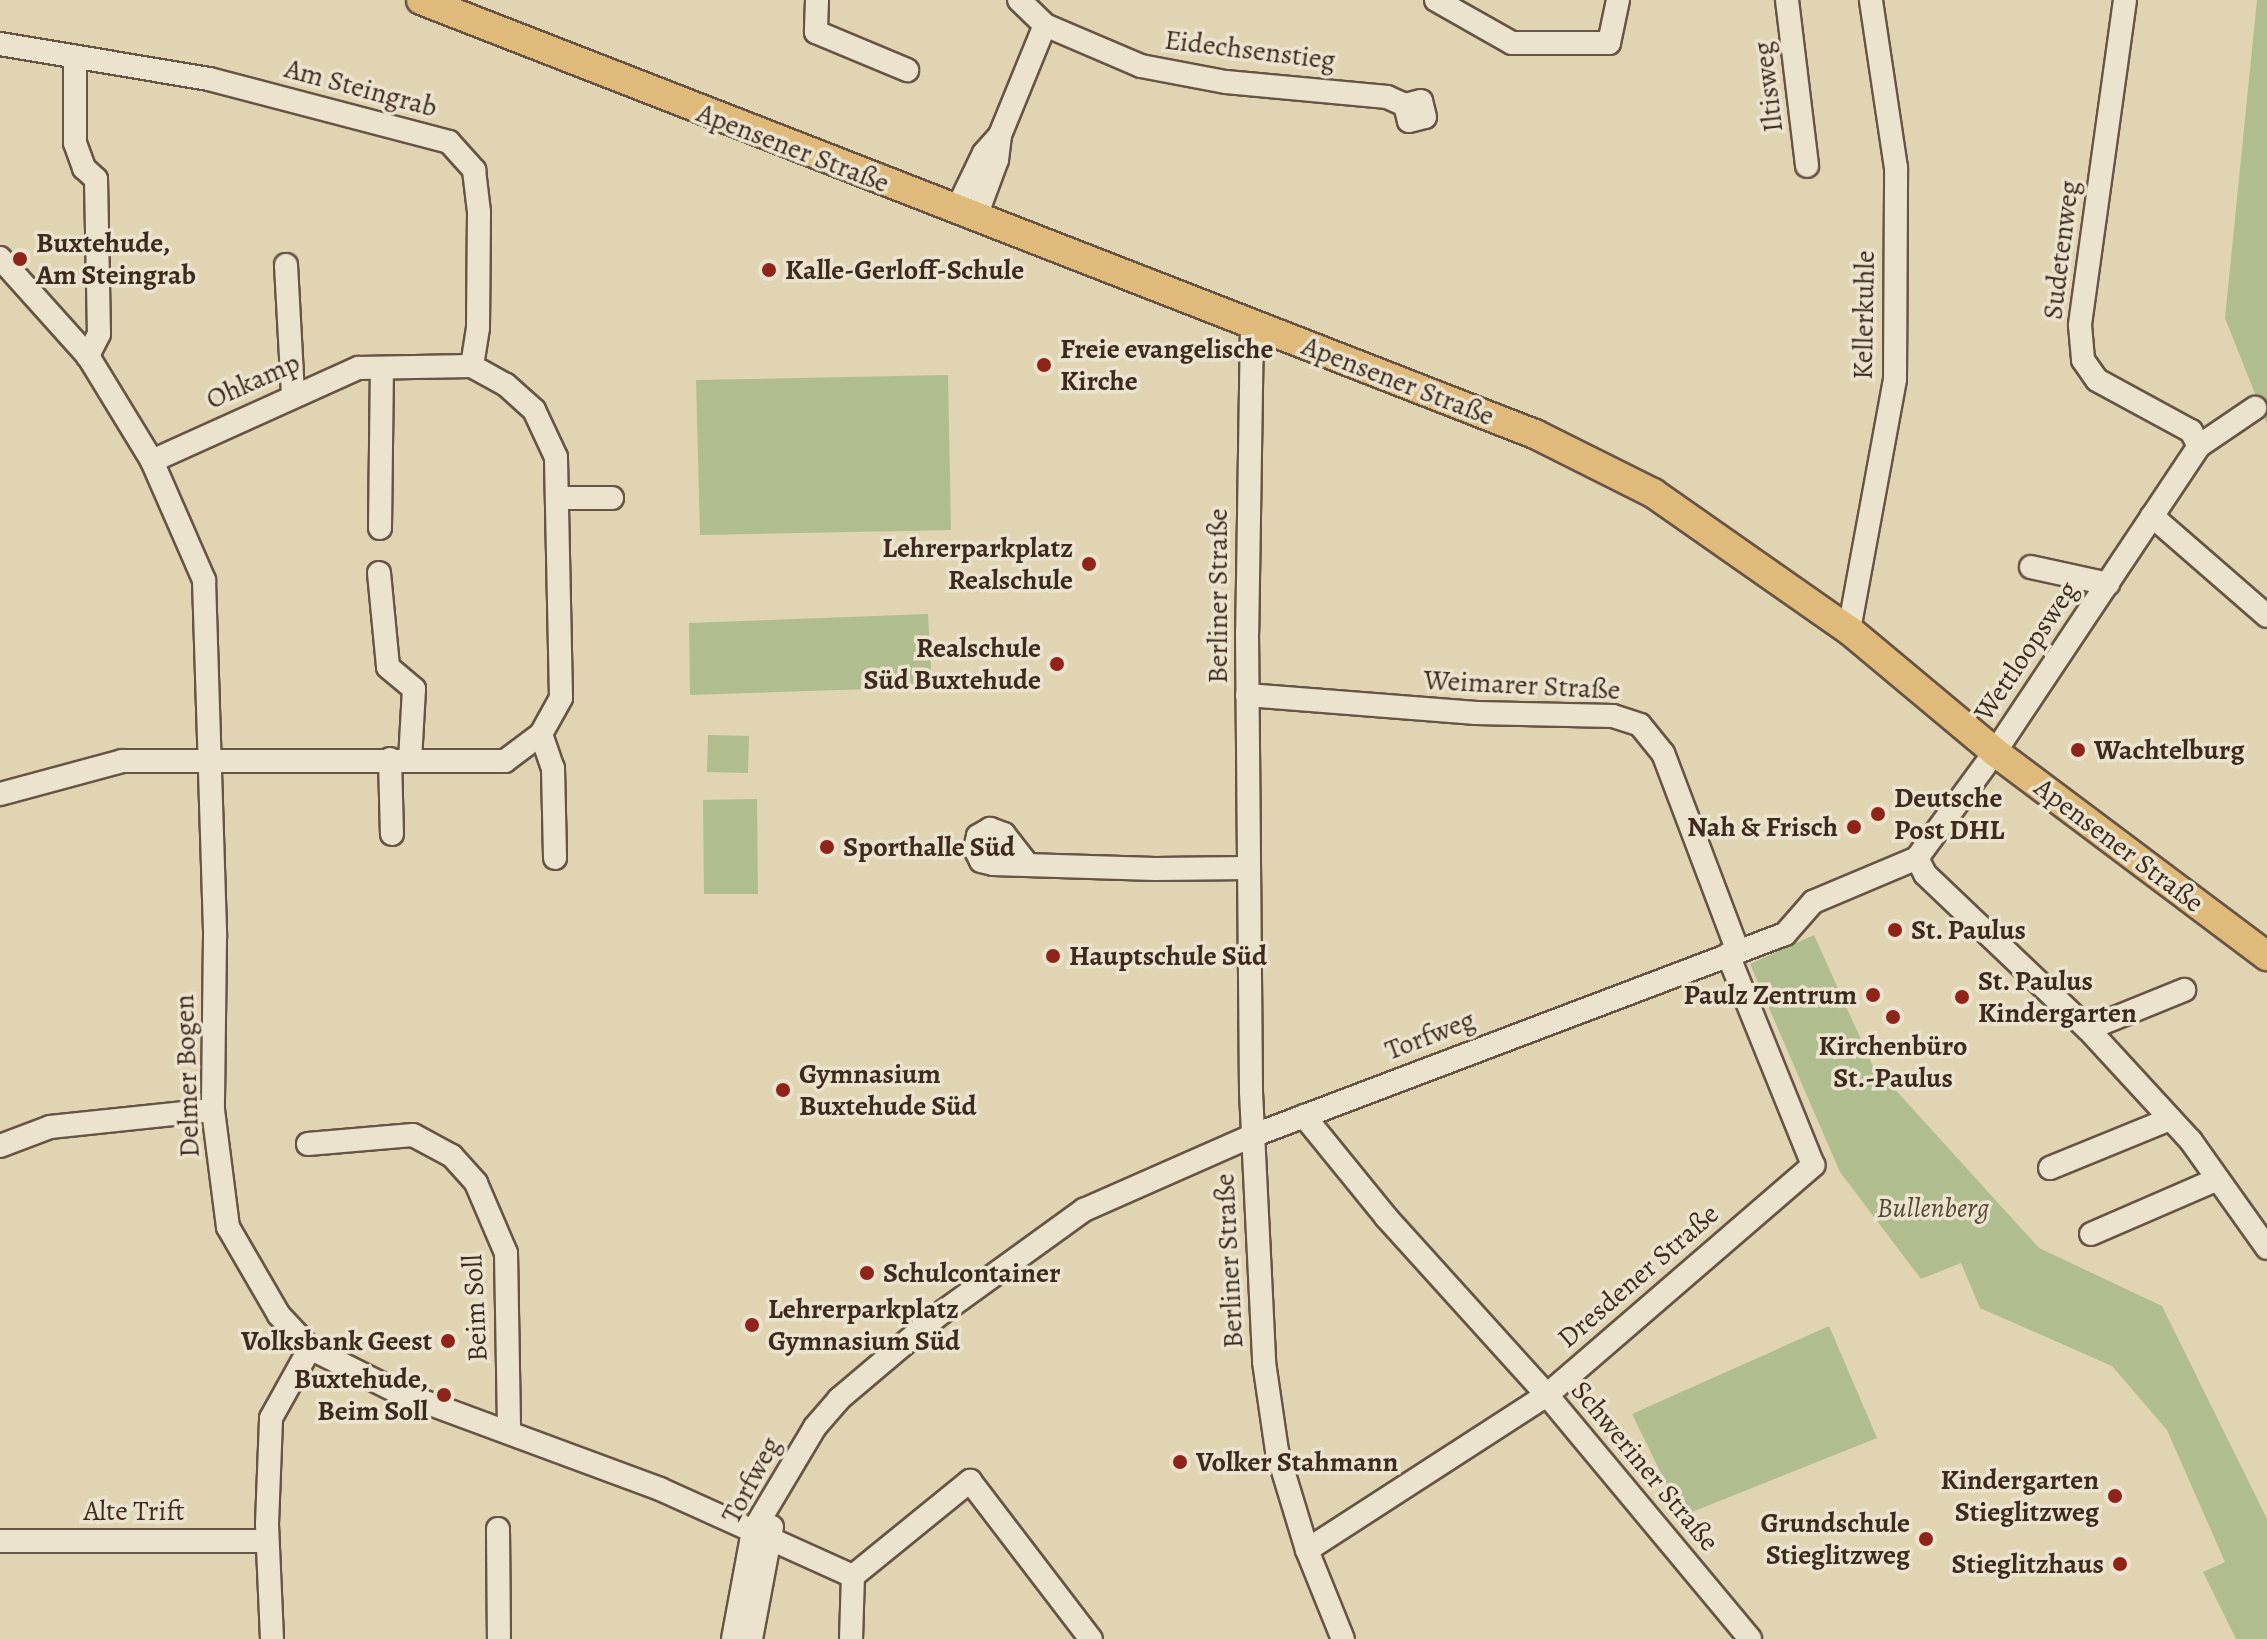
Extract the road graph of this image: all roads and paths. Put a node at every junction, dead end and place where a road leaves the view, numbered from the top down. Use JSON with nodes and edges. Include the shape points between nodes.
{"nodes":[{"id":1,"x":421,"y":0,"type":"edge"},
{"id":2,"x":817,"y":0,"type":"edge"},
{"id":3,"x":1019,"y":0,"type":"edge"},
{"id":4,"x":1436,"y":0,"type":"edge"},
{"id":5,"x":1618,"y":0,"type":"edge"},
{"id":6,"x":1787,"y":0,"type":"edge"},
{"id":7,"x":1871,"y":0,"type":"edge"},
{"id":8,"x":2125,"y":0,"type":"edge"},
{"id":9,"x":1045,"y":25,"type":"junction"},
{"id":10,"x":0,"y":44,"type":"edge"},
{"id":11,"x":75,"y":57,"type":"junction"},
{"id":12,"x":907,"y":70,"type":"dead end"},
{"id":13,"x":1405,"y":105,"type":"dead end"},
{"id":14,"x":1807,"y":166,"type":"dead end"},
{"id":15,"x":965,"y":215,"type":"junction"},
{"id":16,"x":0,"y":258,"type":"edge"},
{"id":17,"x":286,"y":265,"type":"dead end"},
{"id":18,"x":1252,"y":325,"type":"junction"},
{"id":19,"x":88,"y":356,"type":"junction"},
{"id":20,"x":472,"y":366,"type":"junction"},
{"id":21,"x":382,"y":368,"type":"junction"},
{"id":22,"x":293,"y":395,"type":"junction"},
{"id":23,"x":2255,"y":408,"type":"dead end"},
{"id":24,"x":2199,"y":446,"type":"junction"},
{"id":25,"x":152,"y":461,"type":"junction"},
{"id":26,"x":557,"y":498,"type":"junction"},
{"id":27,"x":612,"y":498,"type":"dead end"},
{"id":28,"x":2152,"y":516,"type":"junction"},
{"id":29,"x":380,"y":528,"type":"dead end"},
{"id":30,"x":2031,"y":567,"type":"dead end"},
{"id":31,"x":379,"y":573,"type":"dead end"},
{"id":32,"x":2108,"y":584,"type":"junction"},
{"id":33,"x":2267,"y":616,"type":"edge"},
{"id":34,"x":1849,"y":630,"type":"junction"},
{"id":35,"x":1247,"y":695,"type":"junction"},
{"id":36,"x":541,"y":734,"type":"junction"},
{"id":37,"x":1995,"y":752,"type":"junction"},
{"id":38,"x":211,"y":758,"type":"junction"},
{"id":39,"x":400,"y":760,"type":"junction"},
{"id":40,"x":0,"y":794,"type":"edge"},
{"id":41,"x":392,"y":834,"type":"dead end"},
{"id":42,"x":555,"y":858,"type":"dead end"},
{"id":43,"x":1917,"y":858,"type":"junction"},
{"id":44,"x":1028,"y":865,"type":"dead end"},
{"id":45,"x":1249,"y":868,"type":"junction"},
{"id":46,"x":1733,"y":953,"type":"junction"},
{"id":47,"x":2267,"y":956,"type":"edge"},
{"id":48,"x":2184,"y":990,"type":"dead end"},
{"id":49,"x":2088,"y":1029,"type":"junction"},
{"id":50,"x":213,"y":1110,"type":"junction"},
{"id":51,"x":1304,"y":1116,"type":"junction"},
{"id":52,"x":2170,"y":1119,"type":"junction"},
{"id":53,"x":1252,"y":1136,"type":"junction"},
{"id":54,"x":308,"y":1144,"type":"dead end"},
{"id":55,"x":0,"y":1146,"type":"edge"},
{"id":56,"x":2050,"y":1168,"type":"dead end"},
{"id":57,"x":2218,"y":1179,"type":"junction"},
{"id":58,"x":2091,"y":1234,"type":"dead end"},
{"id":59,"x":2264,"y":1238,"type":"edge"},
{"id":60,"x":310,"y":1348,"type":"junction"},
{"id":61,"x":1547,"y":1395,"type":"junction"},
{"id":62,"x":509,"y":1430,"type":"junction"},
{"id":63,"x":498,"y":1529,"type":"dead end"},
{"id":64,"x":760,"y":1534,"type":"junction"},
{"id":65,"x":0,"y":1541,"type":"edge"},
{"id":66,"x":267,"y":1541,"type":"junction"},
{"id":67,"x":1307,"y":1550,"type":"junction"},
{"id":68,"x":853,"y":1576,"type":"junction"},
{"id":69,"x":272,"y":1639,"type":"edge"},
{"id":70,"x":499,"y":1639,"type":"edge"},
{"id":71,"x":733,"y":1639,"type":"edge"},
{"id":72,"x":751,"y":1639,"type":"edge"},
{"id":73,"x":851,"y":1639,"type":"edge"},
{"id":74,"x":1091,"y":1639,"type":"edge"},
{"id":75,"x":1343,"y":1639,"type":"edge"},
{"id":76,"x":1750,"y":1639,"type":"edge"}],
"edges":[{"from":1,"to":15,"type":"main road","name":"Apensener Straße"},
{"from":2,"to":12,"type":"street","via":[[816,32]]},
{"from":3,"to":9,"type":"street"},
{"from":4,"to":5,"type":"street","via":[[1512,43],[1609,43]]},
{"from":6,"to":14,"type":"street","name":"Iltisweg"},
{"from":7,"to":34,"type":"street","name":"Kellerkuhle","via":[[1896,168],[1895,379]]},
{"from":8,"to":24,"type":"street","name":"Sudetenweg","via":[[2080,325],[2083,360],[2097,380],[2191,431]]},
{"from":9,"to":13,"type":"street","name":"Eidechsenstieg","via":[[1141,66],[1226,82],[1387,97]]},
{"from":9,"to":15,"type":"street","via":[[1000,135],[997,160]]},
{"from":10,"to":11,"type":"street","name":"Am Steingrab"},
{"from":11,"to":19,"type":"street","via":[[75,143],[84,168],[96,179],[99,334]]},
{"from":11,"to":20,"type":"street","name":"Am Steingrab","via":[[209,79],[449,142],[474,170],[479,212],[478,328]]},
{"from":15,"to":18,"type":"main road","name":"Apensener Straße"},
{"from":16,"to":19,"type":"street","name":"Delmer Bogen"},
{"from":17,"to":22,"type":"street"},
{"from":18,"to":34,"type":"main road","name":"Apensener Straße","via":[[1535,434],[1653,493]]},
{"from":18,"to":35,"type":"street","name":"Berliner Straße"},
{"from":19,"to":25,"type":"street","name":"Delmer Bogen"},
{"from":20,"to":21,"type":"street","name":"Ohkamp"},
{"from":20,"to":26,"type":"street","via":[[534,410],[556,457]]},
{"from":21,"to":22,"type":"street","name":"Ohkamp","via":[[358,368]]},
{"from":21,"to":29,"type":"street"},
{"from":22,"to":25,"type":"street","name":"Ohkamp"},
{"from":23,"to":24,"type":"street","name":"Wettloopsweg"},
{"from":24,"to":28,"type":"street","name":"Wettloopsweg"},
{"from":25,"to":38,"type":"street","name":"Delmer Bogen","via":[[204,580]]},
{"from":26,"to":27,"type":"street"},
{"from":26,"to":36,"type":"street","via":[[561,698]]},
{"from":28,"to":32,"type":"street","name":"Wettloopsweg"},
{"from":28,"to":33,"type":"street"},
{"from":30,"to":32,"type":"street","name":"Wettloopsweg"},
{"from":31,"to":39,"type":"street","via":[[388,667],[414,689]]},
{"from":32,"to":37,"type":"street","name":"Wettloopsweg"},
{"from":34,"to":37,"type":"main road","name":"Apensener Straße"},
{"from":35,"to":45,"type":"street","name":"Berliner Straße"},
{"from":35,"to":46,"type":"street","name":"Weimarer Straße","via":[[1473,713],[1613,716],[1640,725],[1663,753]]},
{"from":36,"to":39,"type":"street","via":[[505,761]]},
{"from":36,"to":42,"type":"street","via":[[553,768]]},
{"from":37,"to":43,"type":"street"},
{"from":37,"to":47,"type":"main road","name":"Apensener Straße"},
{"from":38,"to":39,"type":"street"},
{"from":38,"to":40,"type":"street","via":[[122,761]]},
{"from":38,"to":50,"type":"street","name":"Delmer Bogen"},
{"from":39,"to":41,"type":"street"},
{"from":43,"to":46,"type":"street","name":"Torfweg","via":[[1813,902],[1785,934]]},
{"from":43,"to":49,"type":"street","via":[[1925,874]]},
{"from":44,"to":45,"type":"street"},
{"from":45,"to":53,"type":"street","name":"Berliner Straße"},
{"from":46,"to":51,"type":"street","name":"Torfweg"},
{"from":46,"to":61,"type":"street","name":"Dresdener Straße","via":[[1813,1165]]},
{"from":48,"to":49,"type":"street"},
{"from":49,"to":52,"type":"street"},
{"from":50,"to":55,"type":"street","via":[[50,1127]]},
{"from":50,"to":60,"type":"street","name":"Delmer Bogen","via":[[228,1227],[279,1315]]},
{"from":51,"to":53,"type":"street","name":"Torfweg"},
{"from":51,"to":61,"type":"street","name":"Schweriner Straße","via":[[1386,1217]]},
{"from":52,"to":56,"type":"street"},
{"from":52,"to":57,"type":"street"},
{"from":53,"to":64,"type":"street","name":"Torfweg","via":[[1084,1210],[936,1317],[870,1374]]},
{"from":53,"to":67,"type":"street","name":"Berliner Straße","via":[[1271,1418]]},
{"from":54,"to":62,"type":"street","name":"Beim Soll","via":[[413,1135],[452,1156],[476,1183],[506,1253]]},
{"from":57,"to":58,"type":"street"},
{"from":57,"to":59,"type":"street"},
{"from":60,"to":62,"type":"street","name":"Delmer Bogen","via":[[398,1392]]},
{"from":60,"to":66,"type":"street","via":[[271,1418]]},
{"from":61,"to":67,"type":"street","name":"Dresdener Straße"},
{"from":61,"to":76,"type":"street","name":"Schweriner Straße"},
{"from":62,"to":64,"type":"street","name":"Delmer Bogen"},
{"from":63,"to":70,"type":"street"},
{"from":64,"to":68,"type":"street","name":"Delmer Bogen"},
{"from":64,"to":71,"type":"street","name":"Torfweg"},
{"from":64,"to":72,"type":"street","name":"Torfweg"},
{"from":65,"to":66,"type":"street","name":"Alte Trift"},
{"from":66,"to":69,"type":"street"},
{"from":67,"to":75,"type":"street","name":"Berliner Straße"},
{"from":68,"to":73,"type":"street"},
{"from":68,"to":74,"type":"street","via":[[970,1481]]}]}
